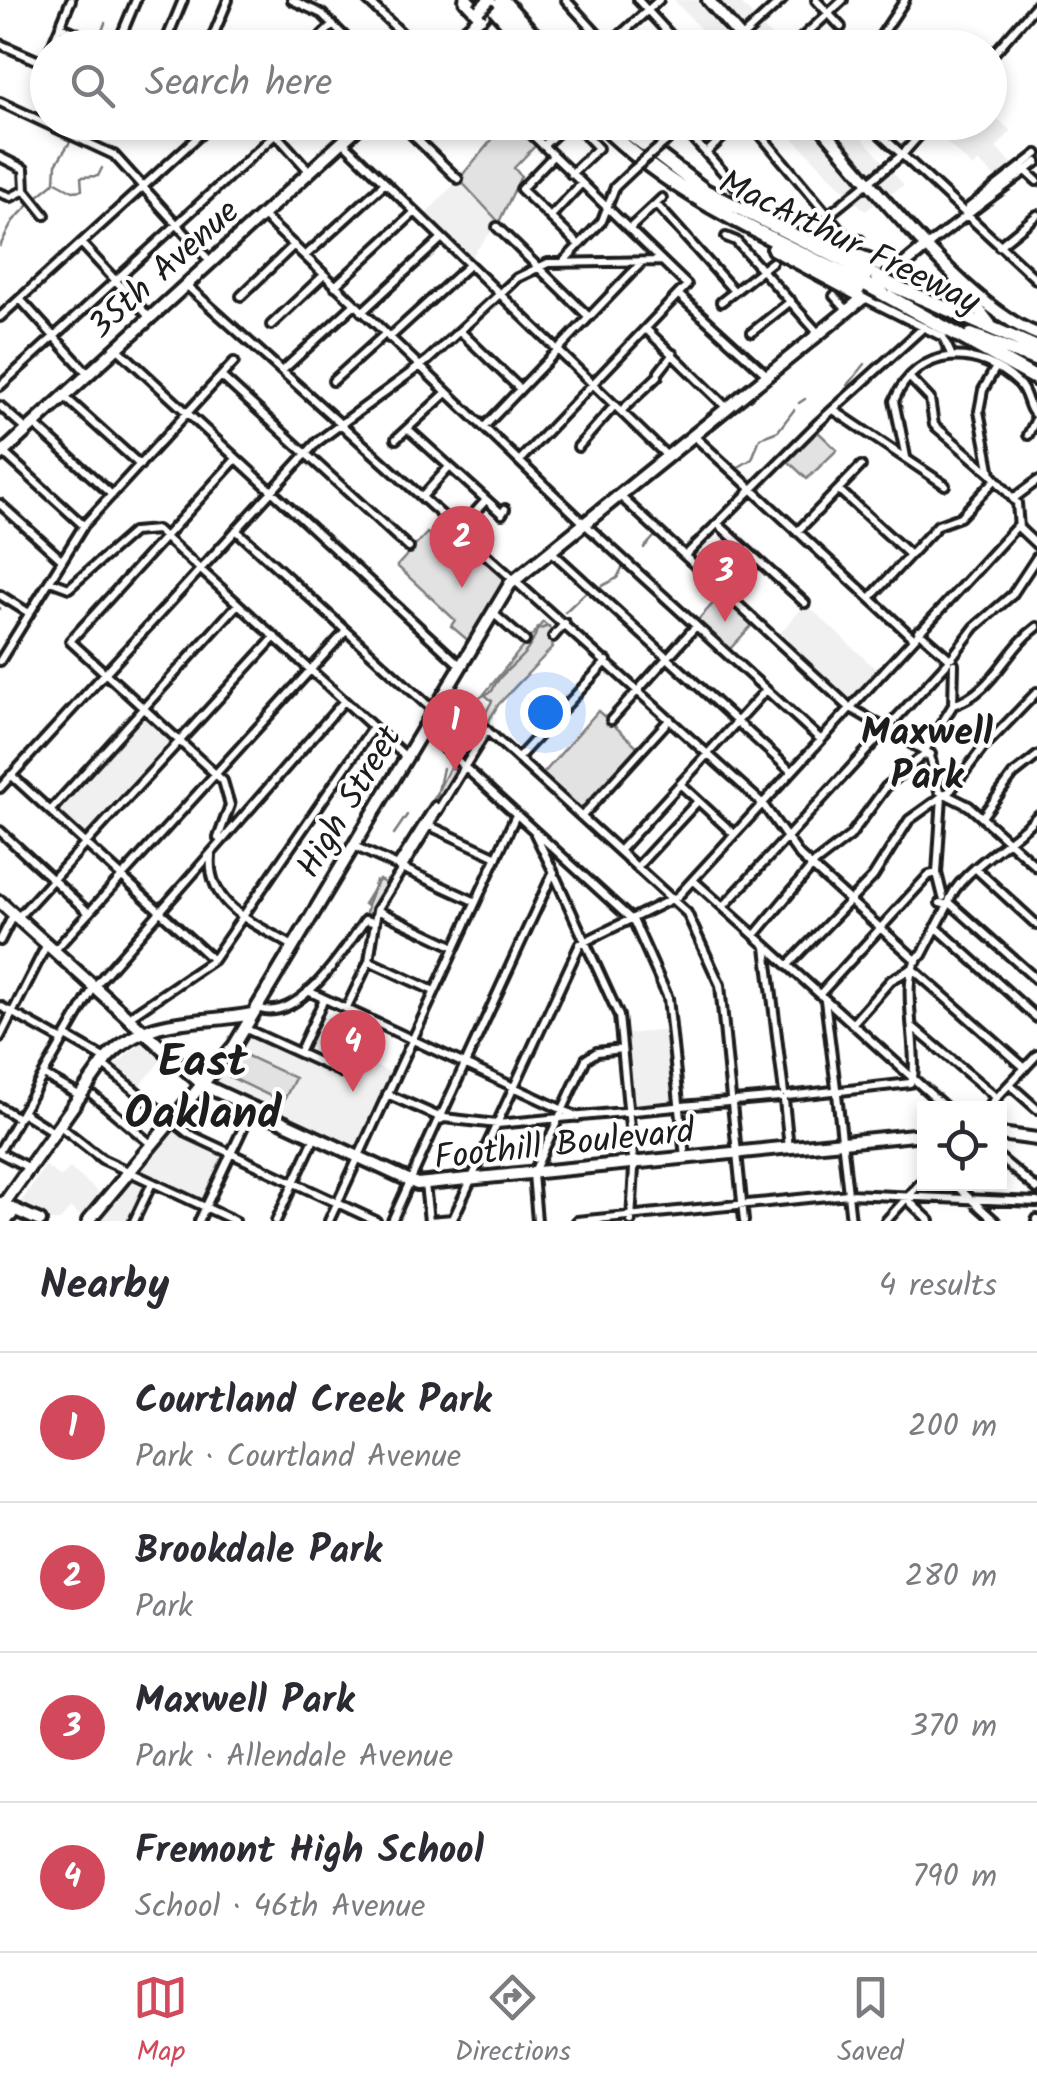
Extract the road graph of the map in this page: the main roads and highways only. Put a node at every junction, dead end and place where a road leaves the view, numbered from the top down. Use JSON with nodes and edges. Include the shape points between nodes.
{"nodes":[{"id":1,"x":466,"y":0,"type":"edge"},
{"id":2,"x":500,"y":0,"type":"edge"},
{"id":3,"x":709,"y":0,"type":"edge"},
{"id":4,"x":481,"y":11,"type":"edge"},
{"id":5,"x":463,"y":30,"type":"edge"},
{"id":6,"x":506,"y":30,"type":"edge"},
{"id":7,"x":529,"y":30,"type":"edge"},
{"id":8,"x":734,"y":30,"type":"edge"},
{"id":9,"x":345,"y":140,"type":"edge"},
{"id":10,"x":620,"y":140,"type":"edge"},
{"id":11,"x":636,"y":140,"type":"edge"},
{"id":12,"x":833,"y":140,"type":"edge"},
{"id":13,"x":705,"y":191,"type":"junction"},
{"id":14,"x":927,"y":246,"type":"junction"},
{"id":15,"x":896,"y":270,"type":"junction"},
{"id":16,"x":953,"y":272,"type":"junction"},
{"id":17,"x":869,"y":287,"type":"junction"},
{"id":18,"x":888,"y":289,"type":"junction"},
{"id":19,"x":978,"y":294,"type":"junction"},
{"id":20,"x":975,"y":308,"type":"junction"},
{"id":21,"x":990,"y":324,"type":"dead end"},
{"id":22,"x":1037,"y":334,"type":"edge"},
{"id":23,"x":1032,"y":346,"type":"edge"},
{"id":24,"x":1037,"y":360,"type":"edge"},
{"id":25,"x":1037,"y":378,"type":"edge"},
{"id":26,"x":2,"y":454,"type":"edge"},
{"id":27,"x":0,"y":902,"type":"edge"},
{"id":28,"x":254,"y":1010,"type":"junction"},
{"id":29,"x":216,"y":1018,"type":"junction"},
{"id":30,"x":244,"y":1028,"type":"junction"},
{"id":31,"x":145,"y":1034,"type":"junction"},
{"id":32,"x":102,"y":1066,"type":"junction"},
{"id":33,"x":203,"y":1085,"type":"junction"},
{"id":34,"x":74,"y":1107,"type":"junction"},
{"id":35,"x":65,"y":1130,"type":"junction"},
{"id":36,"x":917,"y":1135,"type":"edge"},
{"id":37,"x":1007,"y":1135,"type":"edge"},
{"id":38,"x":1037,"y":1139,"type":"edge"},
{"id":39,"x":7,"y":1212,"type":"edge"},
{"id":40,"x":40,"y":1221,"type":"edge"},
{"id":41,"x":88,"y":1221,"type":"edge"}],
"edges":[{"from":1,"to":4,"type":"highway"},
{"from":2,"to":4,"type":"main road","bridge":true},
{"from":2,"to":7,"type":"highway"},
{"from":3,"to":8,"type":"main road"},
{"from":4,"to":5,"type":"main road"},
{"from":4,"to":6,"type":"highway"},
{"from":9,"to":26,"type":"main road","name":"35th Avenue"},
{"from":10,"to":17,"type":"highway","name":"MacArthur Freeway","via":[[726,217]]},
{"from":11,"to":13,"type":"highway","name":"MacArthur Freeway"},
{"from":12,"to":14,"type":"main road"},
{"from":13,"to":15,"type":"highway"},
{"from":13,"to":17,"type":"highway","name":"MacArthur Freeway"},
{"from":14,"to":15,"type":"main road","name":"High Street"},
{"from":14,"to":16,"type":"main road"},
{"from":15,"to":17,"type":"main road","name":"High Street"},
{"from":16,"to":19,"type":"main road"},
{"from":16,"to":20,"type":"main road"},
{"from":17,"to":18,"type":"highway","name":"MacArthur Freeway","bridge":true},
{"from":17,"to":28,"type":"main road","name":"High Street","via":[[848,311],[516,580]]},
{"from":18,"to":23,"type":"highway","name":"MacArthur Freeway"},
{"from":18,"to":24,"type":"highway","name":"MacArthur Freeway"},
{"from":18,"to":25,"type":"highway"},
{"from":19,"to":20,"type":"main road"},
{"from":19,"to":22,"type":"main road"},
{"from":20,"to":21,"type":"main road"},
{"from":27,"to":31,"type":"main road","name":"Foothill Boulevard"},
{"from":28,"to":29,"type":"main road"},
{"from":28,"to":30,"type":"main road","name":"High Street"},
{"from":29,"to":30,"type":"main road"},
{"from":29,"to":31,"type":"main road","via":[[174,1020]]},
{"from":30,"to":31,"type":"main road","via":[[182,1024]]},
{"from":30,"to":33,"type":"main road","name":"High Street"},
{"from":31,"to":32,"type":"main road"},
{"from":31,"to":33,"type":"main road","name":"Foothill Boulevard"},
{"from":32,"to":34,"type":"main road"},
{"from":32,"to":35,"type":"main road"},
{"from":33,"to":36,"type":"main road","name":"Foothill Boulevard","via":[[425,1184]]},
{"from":33,"to":41,"type":"main road","name":"High Street"},
{"from":34,"to":35,"type":"main road"},
{"from":34,"to":39,"type":"main road"},
{"from":35,"to":39,"type":"main road"},
{"from":37,"to":38,"type":"main road"},
{"from":39,"to":40,"type":"main road"}]}
